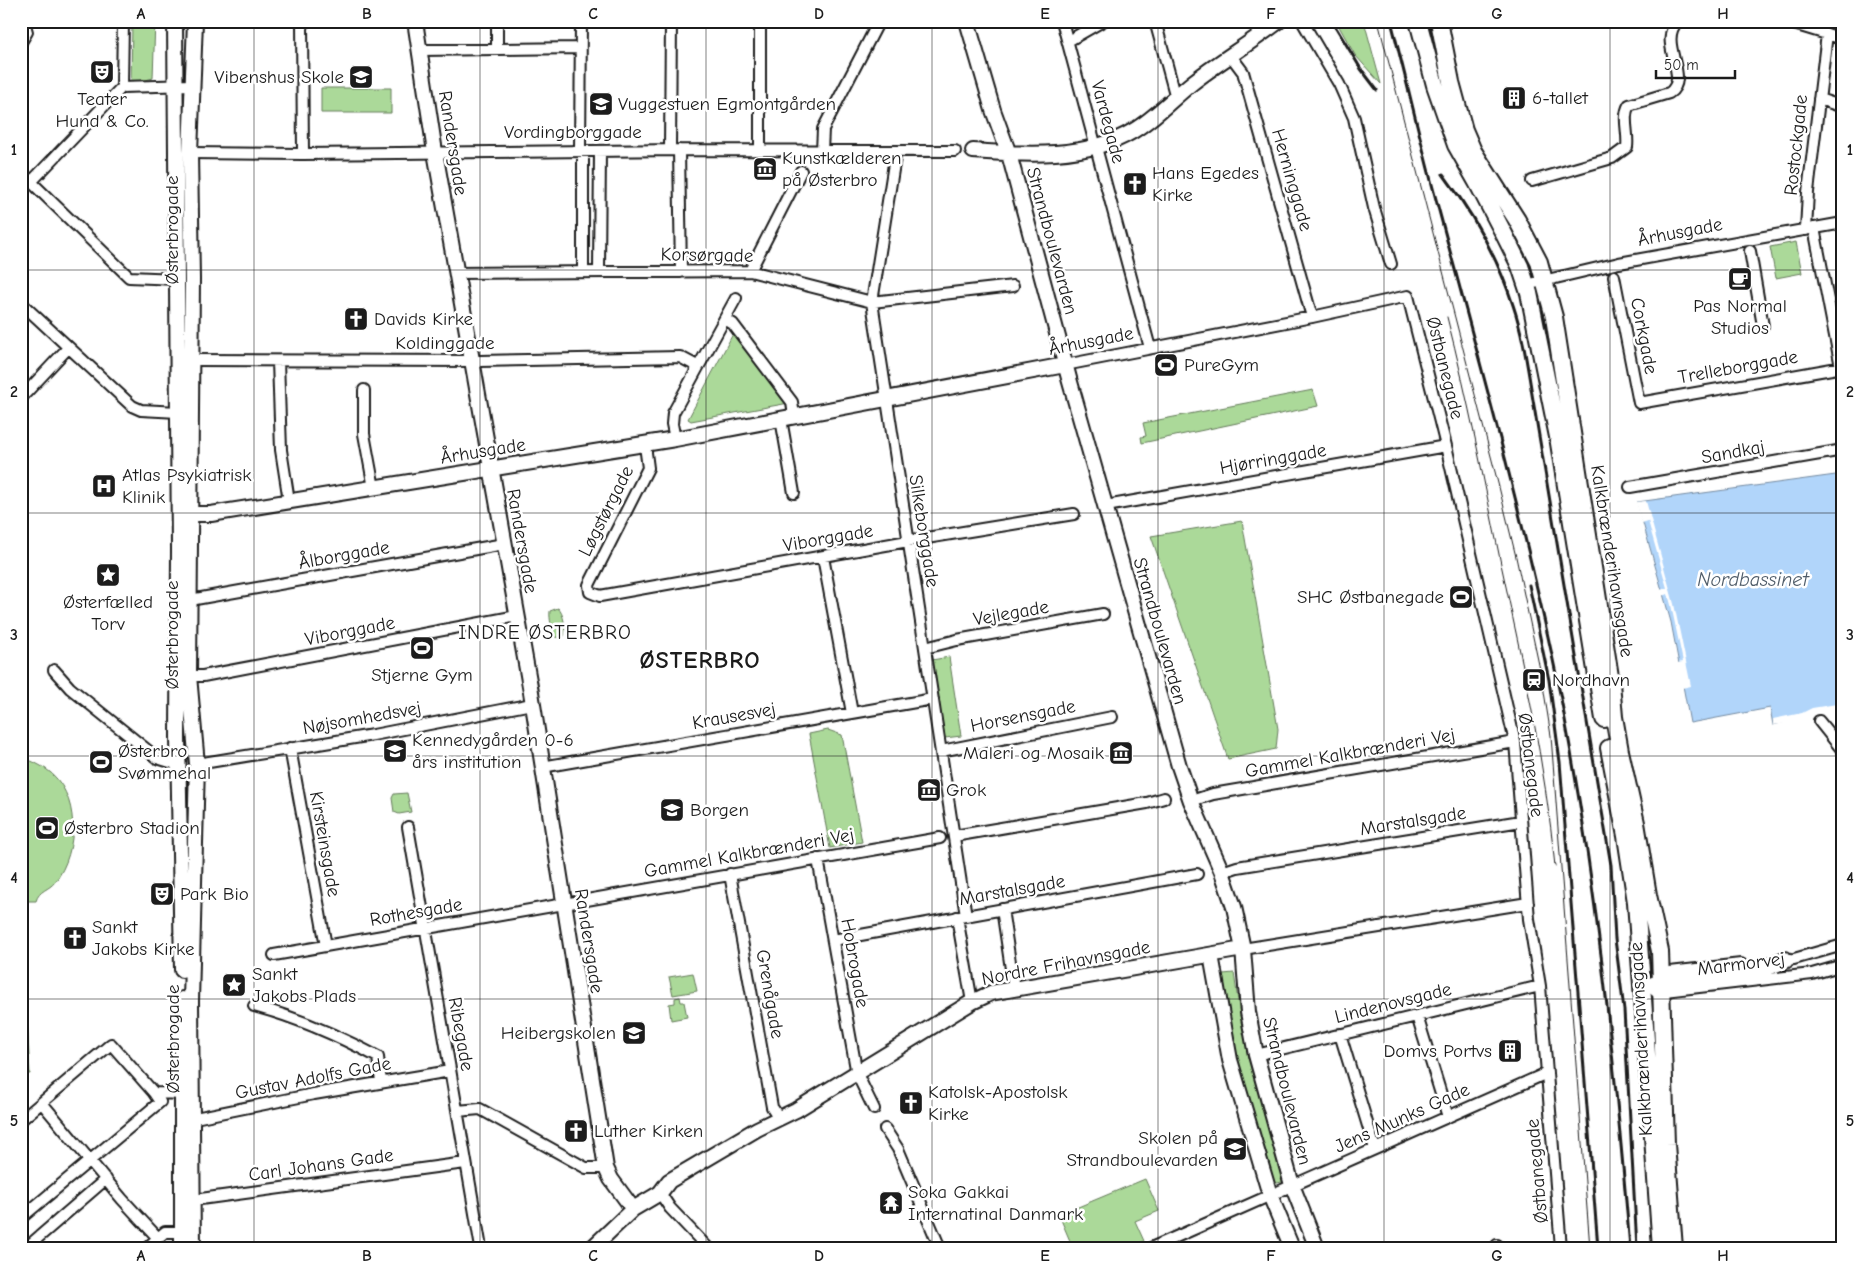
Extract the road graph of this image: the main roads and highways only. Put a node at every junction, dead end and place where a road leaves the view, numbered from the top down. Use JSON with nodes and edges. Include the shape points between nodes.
{"nodes":[{"id":1,"x":1418,"y":21,"type":"edge"},
{"id":2,"x":1439,"y":21,"type":"edge"},
{"id":3,"x":1785,"y":960,"type":"road end"},
{"id":4,"x":1662,"y":982,"type":"junction"},
{"id":5,"x":1643,"y":994,"type":"junction"},
{"id":6,"x":1661,"y":1248,"type":"edge"},
{"id":7,"x":1674,"y":1248,"type":"edge"}],
"edges":[{"from":1,"to":5,"type":"main road","name":"Kalkbrænderihavnsgade","via":[[1456,145],[1504,234],[1526,285],[1558,437],[1613,776],[1626,836],[1636,902]]},
{"from":2,"to":4,"type":"main road","name":"Kalkbrænderihavnsgade","via":[[1464,130],[1473,151],[1518,220],[1539,262],[1554,318],[1614,718],[1660,950]]},
{"from":3,"to":4,"type":"main road","via":[[1760,970]]},
{"from":4,"to":5,"type":"main road"},
{"from":4,"to":7,"type":"main road","name":"Kalkbrænderihavnsgade","via":[[1666,1144]]},
{"from":5,"to":6,"type":"main road","name":"Kalkbrænderihavnsgade"}]}
